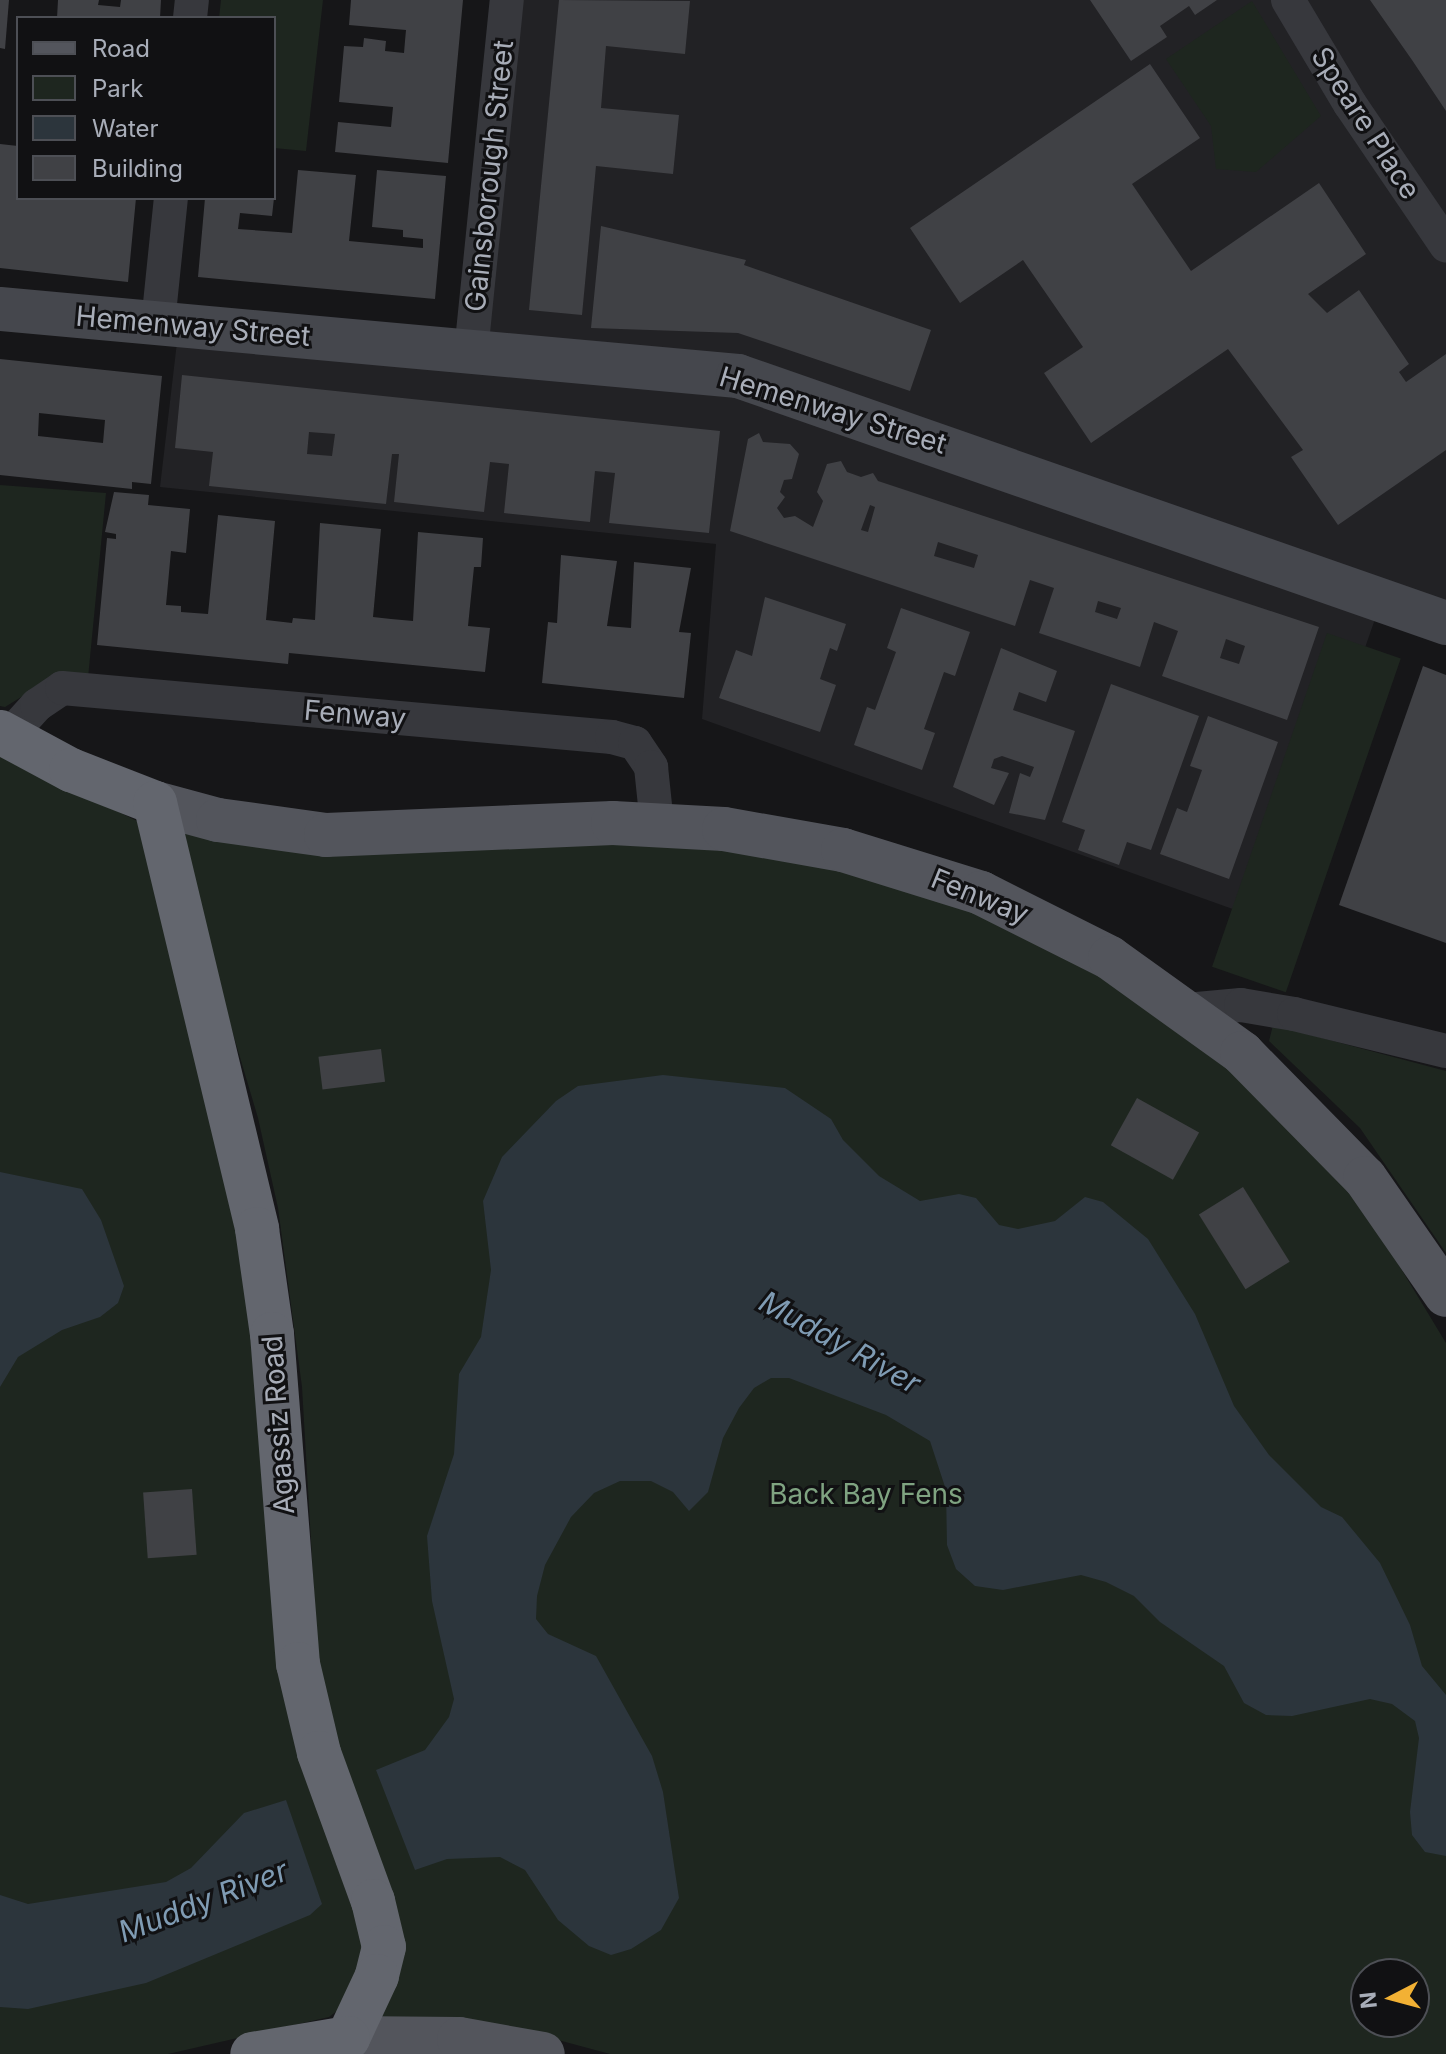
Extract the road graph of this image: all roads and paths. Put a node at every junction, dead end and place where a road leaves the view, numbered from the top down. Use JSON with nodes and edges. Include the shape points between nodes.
{"nodes":[{"id":1,"x":507,"y":0,"type":"edge"},
{"id":2,"x":1288,"y":0,"type":"edge"},
{"id":3,"x":171,"y":200,"type":"edge"},
{"id":4,"x":1446,"y":245,"type":"edge"},
{"id":5,"x":0,"y":309,"type":"edge"},
{"id":6,"x":158,"y":323,"type":"junction"},
{"id":7,"x":471,"y":352,"type":"junction"},
{"id":8,"x":1446,"y":622,"type":"edge"},
{"id":9,"x":4,"y":735,"type":"edge"},
{"id":10,"x":155,"y":803,"type":"junction"},
{"id":11,"x":657,"y":824,"type":"junction"},
{"id":12,"x":1186,"y":1010,"type":"junction"},
{"id":13,"x":1446,"y":1051,"type":"edge"},
{"id":14,"x":1446,"y":1295,"type":"edge"},
{"id":15,"x":348,"y":2038,"type":"junction"},
{"id":16,"x":252,"y":2054,"type":"edge"},
{"id":17,"x":543,"y":2054,"type":"edge"}],
"edges":[{"from":1,"to":7,"type":"street","name":"Gainsborough Street"},
{"from":2,"to":4,"type":"street","name":"Speare Place","via":[[1350,104]]},
{"from":3,"to":6,"type":"street"},
{"from":5,"to":6,"type":"main road","name":"Hemenway Street"},
{"from":6,"to":7,"type":"main road","name":"Hemenway Street"},
{"from":7,"to":8,"type":"main road","name":"Hemenway Street","via":[[738,376]]},
{"from":9,"to":10,"type":"highway","name":"Fenway","via":[[71,770]]},
{"from":9,"to":11,"type":"street","name":"Fenway","via":[[62,688],[612,737],[635,743],[651,767]]},
{"from":10,"to":11,"type":"main road","name":"Fenway","via":[[244,825],[326,835]]},
{"from":10,"to":15,"type":"highway","name":"Agassiz Road","via":[[262,1256],[301,1681],[319,1753],[383,1937],[377,1976]]},
{"from":11,"to":12,"type":"main road","name":"Fenway","via":[[816,844],[954,883],[1055,927]]},
{"from":12,"to":13,"type":"street","via":[[1241,1005]]},
{"from":12,"to":14,"type":"main road","name":"Fenway","via":[[1261,1069],[1337,1146],[1394,1216]]},
{"from":15,"to":16,"type":"highway"},
{"from":15,"to":17,"type":"main road","via":[[459,2039]]}]}
